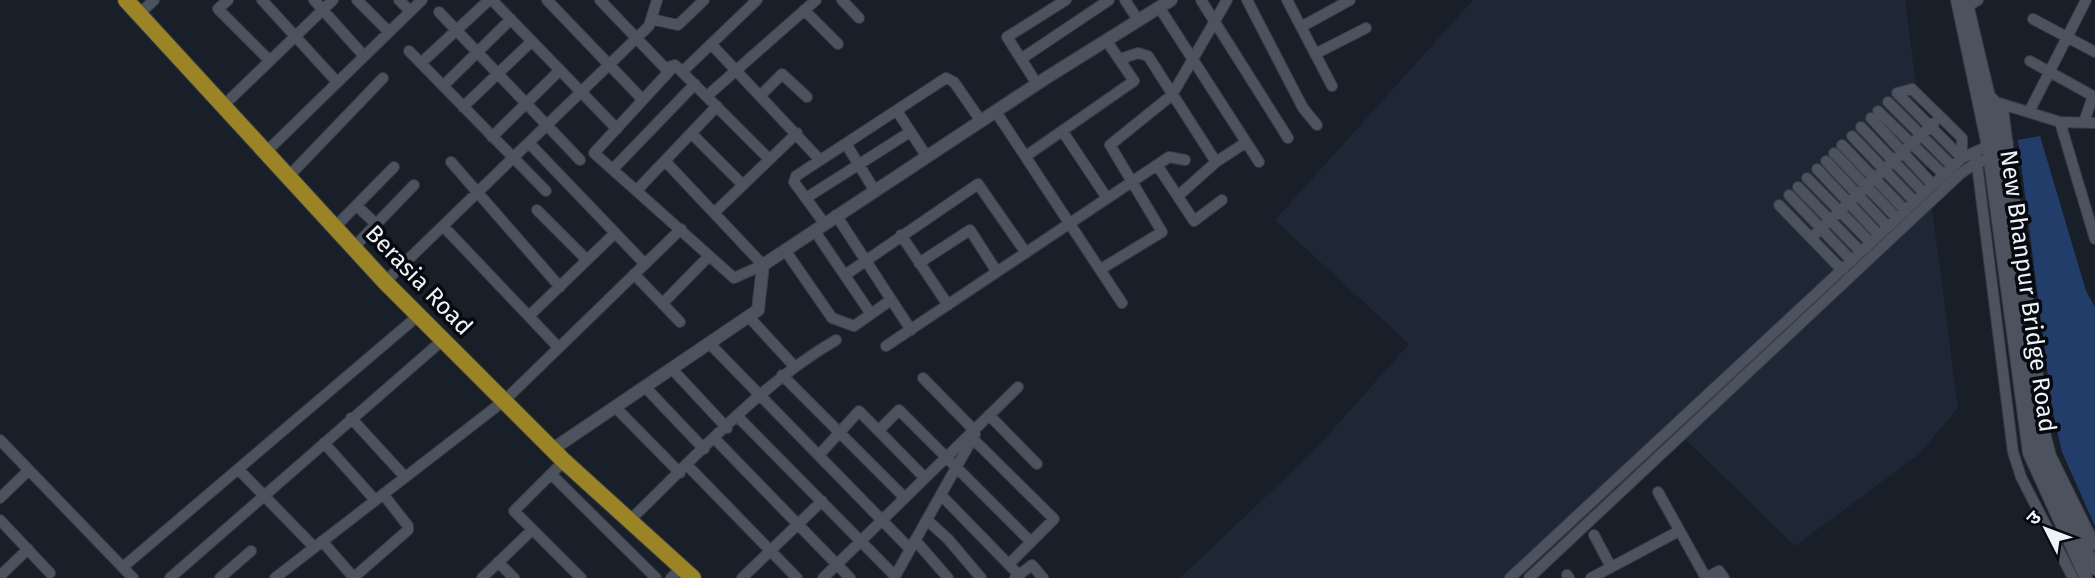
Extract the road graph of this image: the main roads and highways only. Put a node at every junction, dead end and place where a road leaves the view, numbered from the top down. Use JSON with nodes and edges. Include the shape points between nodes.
{"nodes":[{"id":1,"x":126,"y":0,"type":"edge"},
{"id":2,"x":682,"y":574,"type":"edge"}],
"edges":[{"from":1,"to":2,"type":"main road","name":"Berasia Road","via":[[385,282]]}]}
